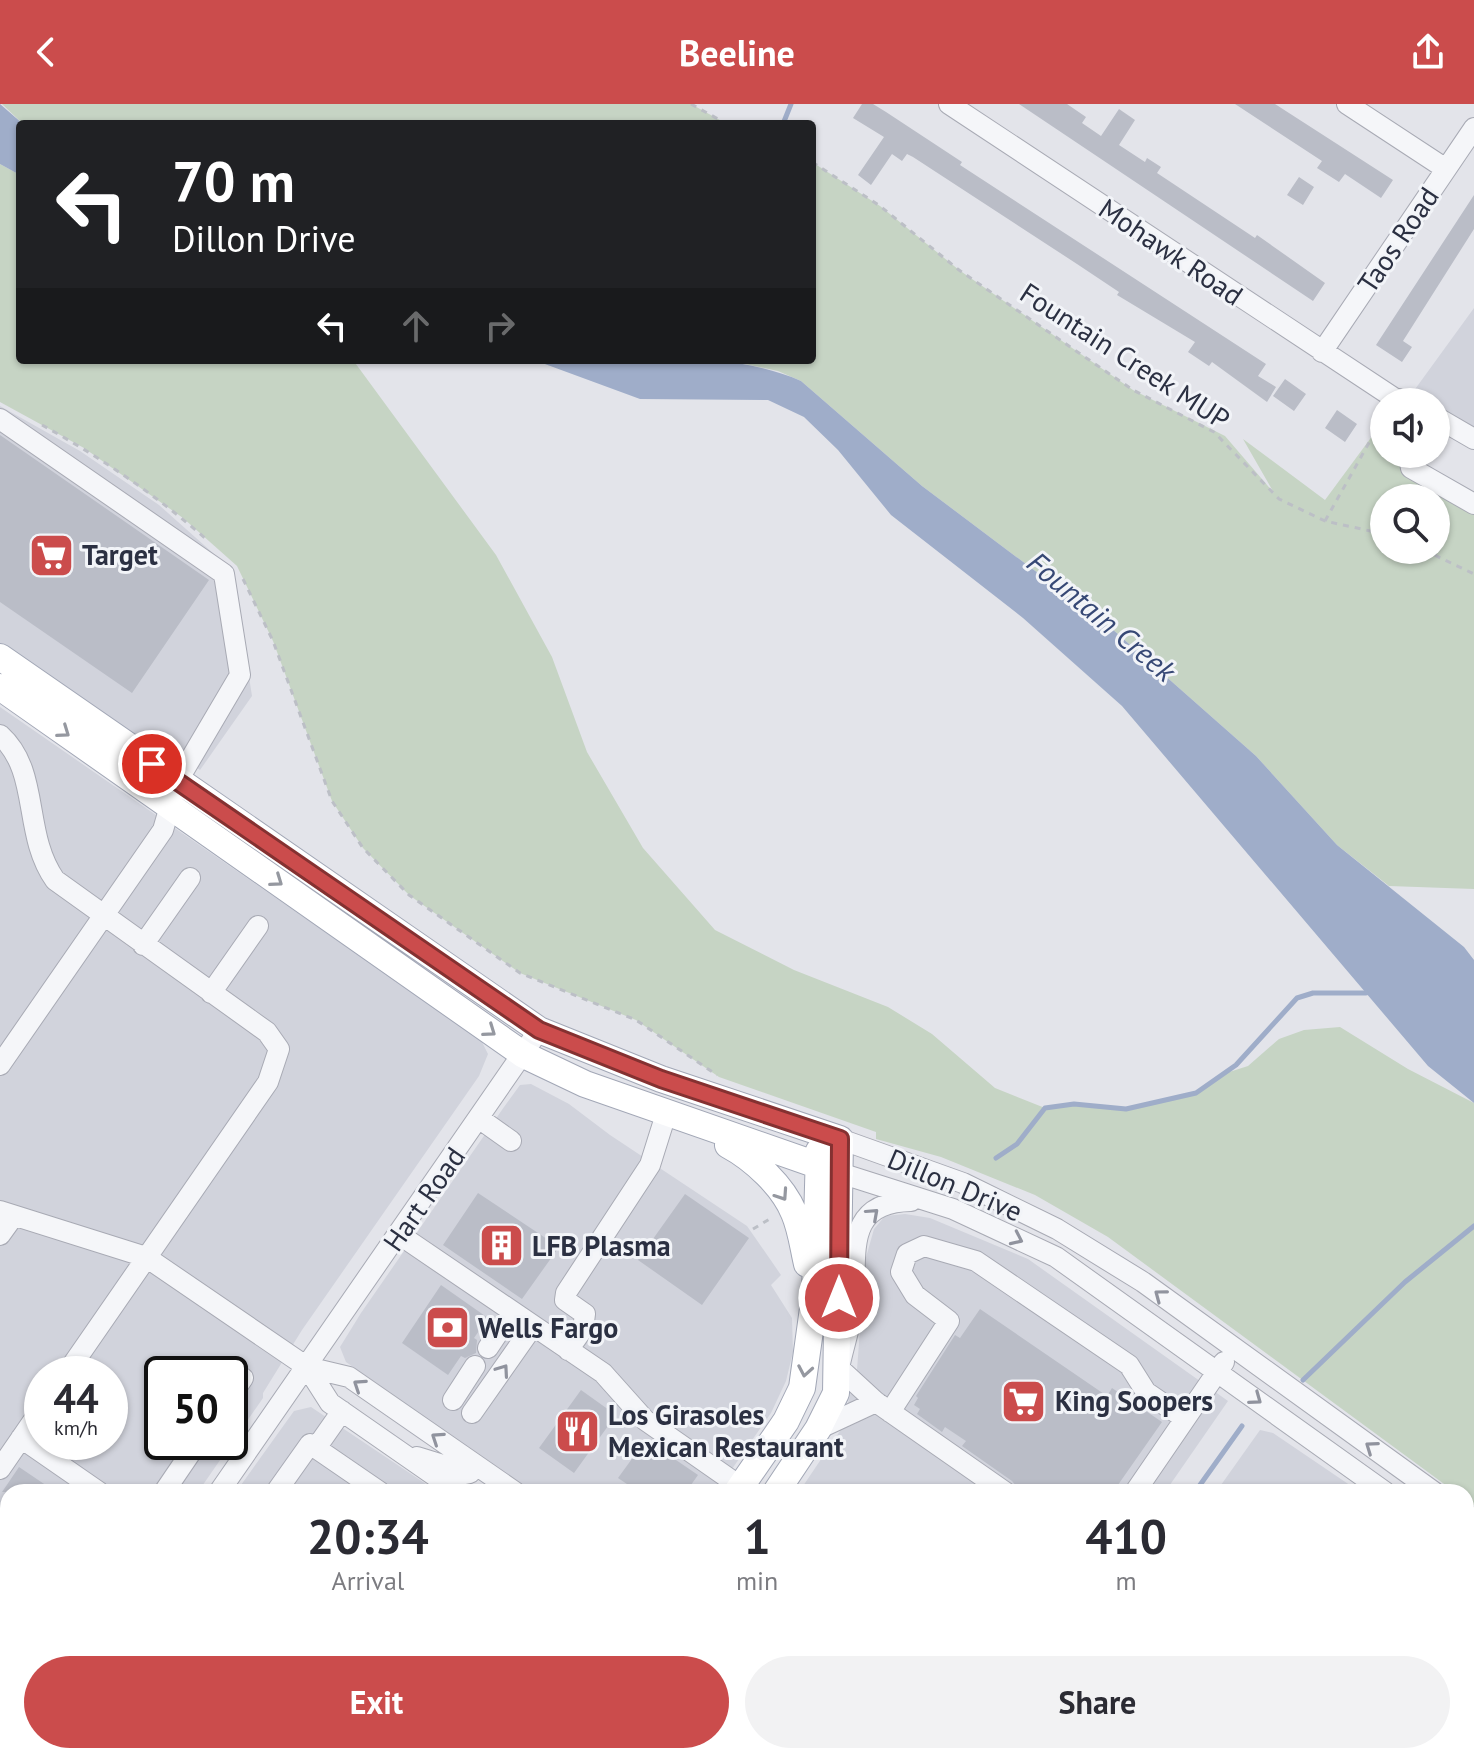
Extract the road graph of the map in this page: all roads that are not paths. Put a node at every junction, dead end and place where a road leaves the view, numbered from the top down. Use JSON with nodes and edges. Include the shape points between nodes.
{"nodes":[{"id":1,"x":949,"y":104,"type":"edge"},
{"id":2,"x":1347,"y":104,"type":"edge"},
{"id":3,"x":1474,"y":128,"type":"edge"},
{"id":4,"x":1446,"y":169,"type":"junction"},
{"id":5,"x":1322,"y":352,"type":"junction"},
{"id":6,"x":1372,"y":388,"type":"edge"},
{"id":7,"x":0,"y":419,"type":"edge"},
{"id":8,"x":1450,"y":427,"type":"edge"},
{"id":9,"x":1474,"y":439,"type":"edge"},
{"id":10,"x":1424,"y":468,"type":"edge"},
{"id":11,"x":1474,"y":504,"type":"edge"},
{"id":12,"x":0,"y":657,"type":"edge"},
{"id":13,"x":0,"y":687,"type":"edge"},
{"id":14,"x":0,"y":735,"type":"edge"},
{"id":15,"x":173,"y":794,"type":"junction"},
{"id":16,"x":190,"y":878,"type":"dead end"},
{"id":17,"x":103,"y":917,"type":"junction"},
{"id":18,"x":258,"y":926,"type":"dead end"},
{"id":19,"x":143,"y":945,"type":"junction"},
{"id":20,"x":211,"y":993,"type":"junction"},
{"id":21,"x":539,"y":1030,"type":"junction"},
{"id":22,"x":524,"y":1055,"type":"junction"},
{"id":23,"x":0,"y":1065,"type":"edge"},
{"id":24,"x":671,"y":1116,"type":"junction"},
{"id":25,"x":480,"y":1119,"type":"junction"},
{"id":26,"x":830,"y":1135,"type":"junction"},
{"id":27,"x":511,"y":1141,"type":"dead end"},
{"id":28,"x":829,"y":1170,"type":"junction"},
{"id":29,"x":923,"y":1201,"type":"junction"},
{"id":30,"x":6,"y":1214,"type":"edge"},
{"id":31,"x":0,"y":1235,"type":"edge"},
{"id":32,"x":400,"y":1235,"type":"junction"},
{"id":33,"x":146,"y":1257,"type":"junction"},
{"id":34,"x":815,"y":1294,"type":"junction"},
{"id":35,"x":512,"y":1312,"type":"junction"},
{"id":36,"x":533,"y":1326,"type":"junction"},
{"id":37,"x":488,"y":1348,"type":"dead end"},
{"id":38,"x":1233,"y":1349,"type":"junction"},
{"id":39,"x":568,"y":1350,"type":"junction"},
{"id":40,"x":78,"y":1356,"type":"edge"},
{"id":41,"x":475,"y":1366,"type":"dead end"},
{"id":42,"x":307,"y":1367,"type":"junction"},
{"id":43,"x":839,"y":1368,"type":"junction"},
{"id":44,"x":1217,"y":1371,"type":"junction"},
{"id":45,"x":453,"y":1400,"type":"dead end"},
{"id":46,"x":883,"y":1407,"type":"junction"},
{"id":47,"x":342,"y":1411,"type":"junction"},
{"id":48,"x":472,"y":1413,"type":"dead end"},
{"id":49,"x":1184,"y":1418,"type":"junction"},
{"id":50,"x":818,"y":1429,"type":"junction"},
{"id":51,"x":24,"y":1434,"type":"edge"},
{"id":52,"x":21,"y":1438,"type":"junction"},
{"id":53,"x":316,"y":1448,"type":"junction"},
{"id":54,"x":401,"y":1453,"type":"junction"},
{"id":55,"x":186,"y":1460,"type":"edge"},
{"id":56,"x":476,"y":1465,"type":"junction"},
{"id":57,"x":0,"y":1469,"type":"edge"},
{"id":58,"x":87,"y":1484,"type":"edge"},
{"id":59,"x":169,"y":1484,"type":"edge"},
{"id":60,"x":225,"y":1484,"type":"edge"},
{"id":61,"x":282,"y":1484,"type":"edge"},
{"id":62,"x":368,"y":1484,"type":"edge"},
{"id":63,"x":446,"y":1484,"type":"edge"},
{"id":64,"x":503,"y":1484,"type":"edge"},
{"id":65,"x":732,"y":1484,"type":"edge"},
{"id":66,"x":742,"y":1484,"type":"edge"},
{"id":67,"x":781,"y":1484,"type":"edge"},
{"id":68,"x":994,"y":1484,"type":"edge"},
{"id":69,"x":1140,"y":1484,"type":"edge"},
{"id":70,"x":1374,"y":1484,"type":"edge"},
{"id":71,"x":1423,"y":1484,"type":"edge"}],
"edges":[{"from":1,"to":5,"type":"street","name":"Mohawk Road"},
{"from":2,"to":4,"type":"street"},
{"from":3,"to":4,"type":"street","name":"Taos Road"},
{"from":4,"to":5,"type":"street","name":"Taos Road"},
{"from":5,"to":6,"type":"street","name":"Mohawk Road"},
{"from":7,"to":15,"type":"street","via":[[224,574],[240,675]]},
{"from":8,"to":9,"type":"street"},
{"from":10,"to":11,"type":"street"},
{"from":12,"to":15,"type":"main road","name":"Dillon Drive"},
{"from":13,"to":15,"type":"main road","name":"Dillon Drive","one_way":true},
{"from":14,"to":17,"type":"street","via":[[22,765],[45,866]]},
{"from":15,"to":17,"type":"street","via":[[163,830]]},
{"from":15,"to":21,"type":"main road","name":"Dillon Drive"},
{"from":15,"to":22,"type":"main road","name":"Dillon Drive","one_way":true},
{"from":16,"to":19,"type":"street"},
{"from":17,"to":19,"type":"street"},
{"from":17,"to":23,"type":"street"},
{"from":18,"to":20,"type":"street"},
{"from":19,"to":20,"type":"street"},
{"from":20,"to":33,"type":"street","via":[[267,1032],[279,1057],[268,1082]]},
{"from":21,"to":22,"type":"street","name":"Hart Road"},
{"from":21,"to":26,"type":"main road","name":"Dillon Drive","via":[[661,1079]]},
{"from":22,"to":24,"type":"main road","name":"Dillon Drive"},
{"from":22,"to":25,"type":"street","name":"Hart Road"},
{"from":24,"to":28,"type":"main road","name":"Dillon Drive"},
{"from":24,"to":34,"type":"main road","one_way":true,"via":[[745,1154],[774,1183],[794,1213]]},
{"from":24,"to":39,"type":"street","via":[[650,1165],[566,1293],[565,1300],[585,1314],[583,1329]]},
{"from":25,"to":27,"type":"street"},
{"from":25,"to":32,"type":"street","name":"Hart Road"},
{"from":26,"to":28,"type":"main road"},
{"from":38,"to":26,"type":"street","name":"Dillon Drive","one_way":true,"via":[[1143,1282],[1057,1229],[963,1183]]},
{"from":28,"to":29,"type":"street","name":"Dillon Drive"},
{"from":28,"to":34,"type":"main road"},
{"from":28,"to":43,"type":"main road"},
{"from":43,"to":29,"type":"street","one_way":true,"via":[[853,1306],[853,1249],[864,1219],[890,1201]]},
{"from":29,"to":44,"type":"street","name":"Dillon Drive","one_way":true,"via":[[953,1209],[1056,1257]]},
{"from":30,"to":31,"type":"street"},
{"from":30,"to":33,"type":"street"},
{"from":32,"to":35,"type":"street"},
{"from":32,"to":42,"type":"street","name":"Hart Road"},
{"from":33,"to":40,"type":"street"},
{"from":33,"to":42,"type":"street"},
{"from":34,"to":66,"type":"main road","one_way":true,"via":[[802,1388]]},
{"from":35,"to":36,"type":"street"},
{"from":35,"to":37,"type":"street"},
{"from":36,"to":39,"type":"street"},
{"from":48,"to":36,"type":"street","one_way":true},
{"from":38,"to":44,"type":"street"},
{"from":71,"to":38,"type":"street","name":"Dillon Drive","one_way":true},
{"from":39,"to":65,"type":"street","via":[[603,1373],[645,1420]]},
{"from":41,"to":45,"type":"street"},
{"from":42,"to":47,"type":"street","via":[[330,1403]]},
{"from":56,"to":42,"type":"street","one_way":true,"via":[[349,1377]]},
{"from":42,"to":60,"type":"street","name":"Hart Road"},
{"from":43,"to":46,"type":"street"},
{"from":43,"to":50,"type":"main road","via":[[836,1393]]},
{"from":44,"to":49,"type":"street"},
{"from":44,"to":70,"type":"street","name":"Dillon Drive","one_way":true},
{"from":46,"to":49,"type":"street","via":[[949,1321],[915,1295],[901,1272],[907,1254],[924,1246],[976,1261],[1129,1365],[1146,1392]]},
{"from":46,"to":50,"type":"street"},
{"from":46,"to":68,"type":"street"},
{"from":47,"to":53,"type":"street"},
{"from":47,"to":54,"type":"street"},
{"from":49,"to":69,"type":"street"},
{"from":50,"to":67,"type":"main road"},
{"from":51,"to":52,"type":"street"},
{"from":52,"to":57,"type":"street"},
{"from":52,"to":58,"type":"street"},
{"from":53,"to":61,"type":"street","via":[[310,1444]]},
{"from":53,"to":62,"type":"street"},
{"from":54,"to":56,"type":"street","via":[[460,1475]]},
{"from":54,"to":63,"type":"street"},
{"from":55,"to":59,"type":"street"},
{"from":56,"to":64,"type":"street"}]}
